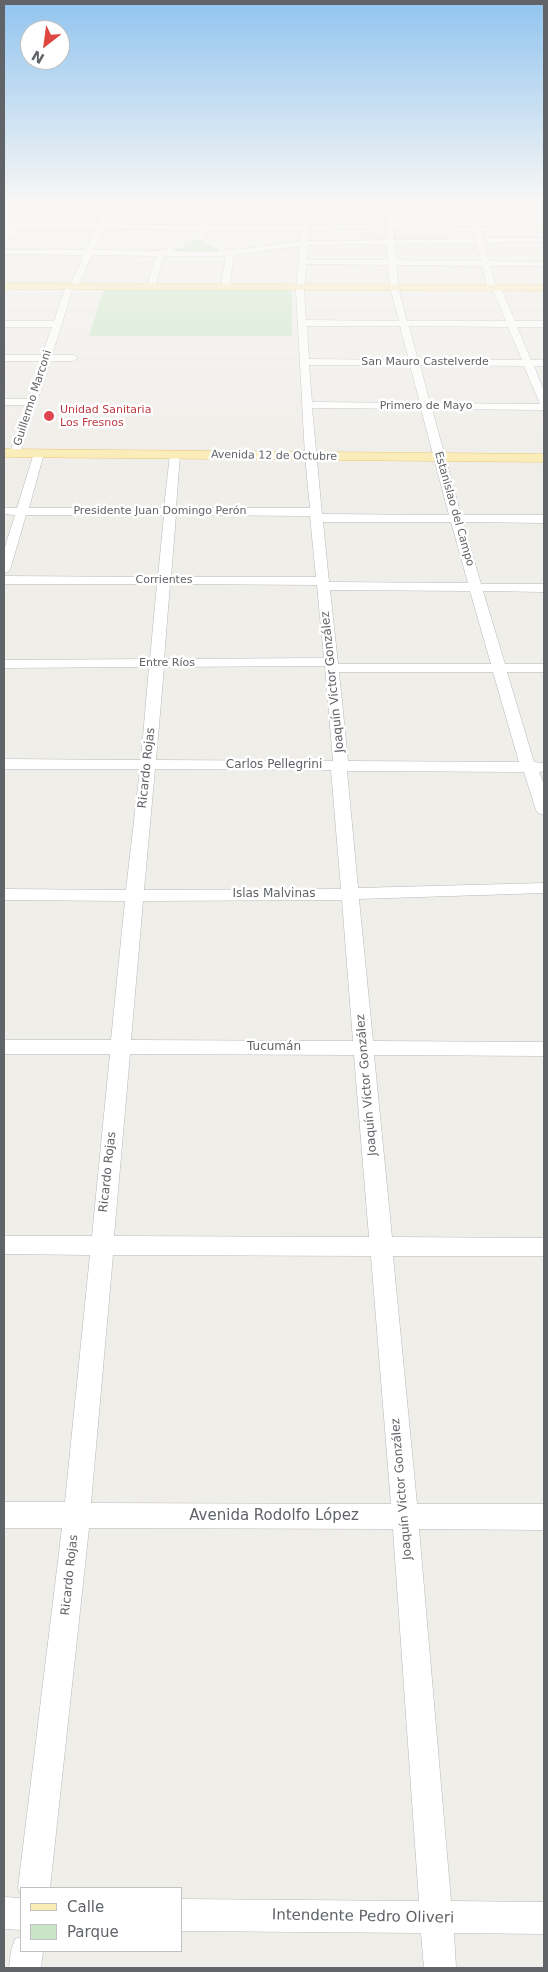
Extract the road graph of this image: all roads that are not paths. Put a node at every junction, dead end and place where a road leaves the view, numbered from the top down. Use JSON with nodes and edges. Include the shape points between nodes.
{"nodes":[{"id":1,"x":69,"y":295,"type":"edge"},
{"id":2,"x":301,"y":295,"type":"edge"},
{"id":3,"x":396,"y":295,"type":"edge"},
{"id":4,"x":500,"y":295,"type":"edge"},
{"id":5,"x":303,"y":323,"type":"junction"},
{"id":6,"x":404,"y":323,"type":"junction"},
{"id":7,"x":512,"y":323,"type":"junction"},
{"id":8,"x":4,"y":324,"type":"edge"},
{"id":9,"x":58,"y":324,"type":"junction"},
{"id":10,"x":544,"y":324,"type":"edge"},
{"id":11,"x":4,"y":358,"type":"edge"},
{"id":12,"x":46,"y":358,"type":"junction"},
{"id":13,"x":72,"y":358,"type":"dead end"},
{"id":14,"x":305,"y":362,"type":"junction"},
{"id":15,"x":415,"y":362,"type":"junction"},
{"id":16,"x":528,"y":362,"type":"junction"},
{"id":17,"x":544,"y":363,"type":"edge"},
{"id":18,"x":4,"y":402,"type":"edge"},
{"id":19,"x":32,"y":402,"type":"junction"},
{"id":20,"x":544,"y":402,"type":"edge"},
{"id":21,"x":308,"y":406,"type":"junction"},
{"id":22,"x":426,"y":406,"type":"junction"},
{"id":23,"x":544,"y":407,"type":"edge"},
{"id":24,"x":9,"y":453,"type":"edge"},
{"id":25,"x":39,"y":453,"type":"junction"},
{"id":26,"x":175,"y":454,"type":"junction"},
{"id":27,"x":310,"y":456,"type":"junction"},
{"id":28,"x":440,"y":457,"type":"junction"},
{"id":29,"x":544,"y":458,"type":"edge"},
{"id":30,"x":4,"y":511,"type":"edge"},
{"id":31,"x":21,"y":511,"type":"junction"},
{"id":32,"x":170,"y":512,"type":"junction"},
{"id":33,"x":317,"y":515,"type":"junction"},
{"id":34,"x":456,"y":519,"type":"junction"},
{"id":35,"x":544,"y":519,"type":"edge"},
{"id":36,"x":4,"y":570,"type":"edge"},
{"id":37,"x":4,"y":580,"type":"edge"},
{"id":38,"x":163,"y":580,"type":"junction"},
{"id":39,"x":324,"y":584,"type":"junction"},
{"id":40,"x":476,"y":588,"type":"junction"},
{"id":41,"x":544,"y":588,"type":"edge"},
{"id":42,"x":156,"y":663,"type":"junction"},
{"id":43,"x":4,"y":664,"type":"edge"},
{"id":44,"x":331,"y":665,"type":"junction"},
{"id":45,"x":500,"y":668,"type":"junction"},
{"id":46,"x":544,"y":668,"type":"edge"},
{"id":47,"x":4,"y":764,"type":"edge"},
{"id":48,"x":148,"y":765,"type":"junction"},
{"id":49,"x":340,"y":766,"type":"junction"},
{"id":50,"x":538,"y":768,"type":"edge"},
{"id":51,"x":544,"y":810,"type":"edge"},
{"id":52,"x":544,"y":888,"type":"edge"},
{"id":53,"x":4,"y":894,"type":"edge"},
{"id":54,"x":349,"y":894,"type":"junction"},
{"id":55,"x":135,"y":896,"type":"junction"},
{"id":56,"x":4,"y":1047,"type":"edge"},
{"id":57,"x":121,"y":1047,"type":"junction"},
{"id":58,"x":364,"y":1047,"type":"junction"},
{"id":59,"x":544,"y":1049,"type":"edge"},
{"id":60,"x":4,"y":1245,"type":"edge"},
{"id":61,"x":101,"y":1245,"type":"junction"},
{"id":62,"x":381,"y":1245,"type":"junction"},
{"id":63,"x":544,"y":1246,"type":"edge"},
{"id":64,"x":4,"y":1516,"type":"edge"},
{"id":65,"x":77,"y":1516,"type":"junction"},
{"id":66,"x":405,"y":1516,"type":"junction"},
{"id":67,"x":544,"y":1516,"type":"edge"},
{"id":68,"x":34,"y":1887,"type":"edge"},
{"id":69,"x":4,"y":1913,"type":"edge"},
{"id":70,"x":20,"y":1914,"type":"edge"},
{"id":71,"x":182,"y":1915,"type":"edge"},
{"id":72,"x":437,"y":1918,"type":"junction"},
{"id":73,"x":544,"y":1918,"type":"edge"},
{"id":74,"x":27,"y":1952,"type":"edge"},
{"id":75,"x":25,"y":1968,"type":"edge"},
{"id":76,"x":440,"y":1968,"type":"edge"}],
"edges":[{"from":1,"to":9,"type":"street","name":"Guillermo Marconi"},
{"from":2,"to":5,"type":"street","name":"Joaquín Víctor González"},
{"from":3,"to":6,"type":"street","name":"Estanislao del Campo"},
{"from":4,"to":7,"type":"street"},
{"from":5,"to":6,"type":"street"},
{"from":5,"to":14,"type":"street","name":"Joaquín Víctor González"},
{"from":6,"to":7,"type":"street"},
{"from":6,"to":15,"type":"street","name":"Estanislao del Campo"},
{"from":7,"to":10,"type":"street"},
{"from":7,"to":16,"type":"street"},
{"from":8,"to":9,"type":"street"},
{"from":9,"to":12,"type":"street","name":"Guillermo Marconi"},
{"from":11,"to":12,"type":"street"},
{"from":12,"to":13,"type":"street"},
{"from":12,"to":19,"type":"street","name":"Guillermo Marconi"},
{"from":14,"to":15,"type":"street","name":"San Mauro Castelverde"},
{"from":14,"to":21,"type":"street","name":"Joaquín Víctor González"},
{"from":15,"to":16,"type":"street","name":"San Mauro Castelverde"},
{"from":15,"to":22,"type":"street","name":"Estanislao del Campo"},
{"from":16,"to":17,"type":"street","name":"San Mauro Castelverde"},
{"from":16,"to":20,"type":"street"},
{"from":18,"to":19,"type":"street"},
{"from":19,"to":24,"type":"street","name":"Guillermo Marconi"},
{"from":21,"to":22,"type":"street","name":"Primero de Mayo"},
{"from":21,"to":27,"type":"street","name":"Joaquín Víctor González"},
{"from":22,"to":23,"type":"street","name":"Primero de Mayo"},
{"from":22,"to":28,"type":"street","name":"Estanislao del Campo"},
{"from":24,"to":25,"type":"main road","name":"Avenida 12 de Octubre"},
{"from":25,"to":26,"type":"main road","name":"Avenida 12 de Octubre"},
{"from":25,"to":31,"type":"street","name":"Guillermo Marconi"},
{"from":26,"to":27,"type":"main road","name":"Avenida 12 de Octubre"},
{"from":26,"to":32,"type":"street","name":"Ricardo Rojas"},
{"from":27,"to":28,"type":"main road","name":"Avenida 12 de Octubre"},
{"from":27,"to":33,"type":"street","name":"Joaquín Víctor González"},
{"from":28,"to":29,"type":"main road","name":"Avenida 12 de Octubre"},
{"from":28,"to":34,"type":"street","name":"Estanislao del Campo"},
{"from":30,"to":31,"type":"street","name":"Presidente Juan Domingo Perón"},
{"from":31,"to":32,"type":"street","name":"Presidente Juan Domingo Perón"},
{"from":31,"to":36,"type":"street","name":"Guillermo Marconi"},
{"from":32,"to":33,"type":"street","name":"Presidente Juan Domingo Perón"},
{"from":32,"to":38,"type":"street","name":"Ricardo Rojas"},
{"from":33,"to":34,"type":"street","name":"Presidente Juan Domingo Perón"},
{"from":33,"to":39,"type":"street","name":"Joaquín Víctor González"},
{"from":34,"to":35,"type":"street","name":"Presidente Juan Domingo Perón"},
{"from":34,"to":40,"type":"street","name":"Estanislao del Campo"},
{"from":37,"to":38,"type":"street","name":"Corrientes"},
{"from":38,"to":39,"type":"street","name":"Corrientes"},
{"from":38,"to":42,"type":"street","name":"Ricardo Rojas"},
{"from":39,"to":40,"type":"street","name":"Corrientes"},
{"from":39,"to":44,"type":"street","name":"Joaquín Víctor González"},
{"from":40,"to":41,"type":"street","name":"Corrientes"},
{"from":40,"to":45,"type":"street","name":"Estanislao del Campo"},
{"from":42,"to":43,"type":"street","name":"Entre Ríos"},
{"from":42,"to":44,"type":"street","name":"Entre Ríos"},
{"from":42,"to":48,"type":"street","name":"Ricardo Rojas"},
{"from":44,"to":45,"type":"street","name":"Entre Ríos"},
{"from":44,"to":49,"type":"street","name":"Joaquín Víctor González"},
{"from":45,"to":46,"type":"street","name":"Entre Ríos"},
{"from":45,"to":50,"type":"street","name":"Estanislao del Campo","via":[[525,759]]},
{"from":47,"to":48,"type":"street","name":"Carlos Pellegrini"},
{"from":48,"to":49,"type":"street","name":"Carlos Pellegrini"},
{"from":48,"to":55,"type":"street","name":"Ricardo Rojas"},
{"from":49,"to":50,"type":"street","name":"Carlos Pellegrini"},
{"from":49,"to":54,"type":"street","name":"Joaquín Víctor González"},
{"from":50,"to":51,"type":"street","name":"Estanislao del Campo"},
{"from":52,"to":54,"type":"street","name":"Islas Malvinas"},
{"from":53,"to":55,"type":"street","name":"Islas Malvinas"},
{"from":54,"to":55,"type":"street","name":"Islas Malvinas"},
{"from":54,"to":58,"type":"street","name":"Joaquín Víctor González"},
{"from":55,"to":57,"type":"street","name":"Ricardo Rojas"},
{"from":56,"to":57,"type":"street","name":"Tucumán"},
{"from":57,"to":58,"type":"street","name":"Tucumán"},
{"from":57,"to":61,"type":"street","name":"Ricardo Rojas"},
{"from":58,"to":59,"type":"street","name":"Tucumán"},
{"from":58,"to":62,"type":"street","name":"Joaquín Víctor González"},
{"from":60,"to":61,"type":"street"},
{"from":61,"to":62,"type":"street"},
{"from":61,"to":65,"type":"street","name":"Ricardo Rojas"},
{"from":62,"to":63,"type":"street"},
{"from":62,"to":66,"type":"street","name":"Joaquín Víctor González"},
{"from":64,"to":65,"type":"street","name":"Avenida Rodolfo López"},
{"from":65,"to":66,"type":"street","name":"Avenida Rodolfo López"},
{"from":65,"to":68,"type":"street","name":"Ricardo Rojas"},
{"from":66,"to":67,"type":"street","name":"Avenida Rodolfo López"},
{"from":66,"to":72,"type":"street","name":"Joaquín Víctor González"},
{"from":69,"to":70,"type":"street"},
{"from":71,"to":72,"type":"street","name":"Intendente Pedro Oliveri"},
{"from":72,"to":73,"type":"street","name":"Intendente Pedro Oliveri"},
{"from":72,"to":76,"type":"street","name":"Joaquín Víctor González"},
{"from":74,"to":75,"type":"street"}]}
